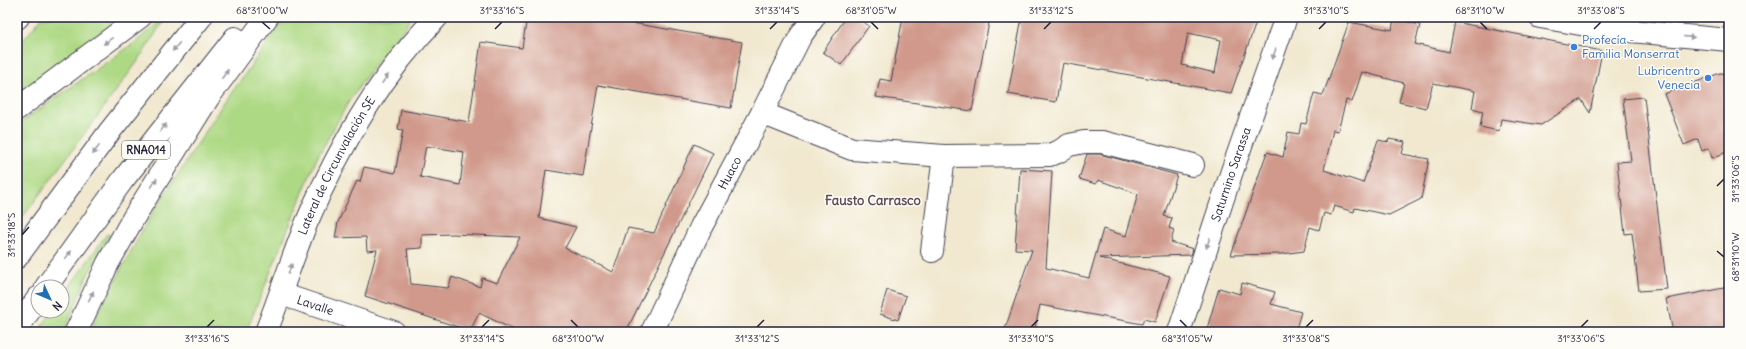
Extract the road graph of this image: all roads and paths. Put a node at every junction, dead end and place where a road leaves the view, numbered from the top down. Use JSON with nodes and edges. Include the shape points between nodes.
{"nodes":[{"id":1,"x":140,"y":17,"type":"edge"},
{"id":2,"x":201,"y":17,"type":"edge"},
{"id":3,"x":252,"y":17,"type":"edge"},
{"id":4,"x":266,"y":17,"type":"edge"},
{"id":5,"x":437,"y":17,"type":"edge"},
{"id":6,"x":814,"y":17,"type":"edge"},
{"id":7,"x":1286,"y":17,"type":"edge"},
{"id":8,"x":1540,"y":17,"type":"edge"},
{"id":9,"x":1614,"y":23,"type":"edge"},
{"id":10,"x":1729,"y":40,"type":"edge"},
{"id":11,"x":17,"y":109,"type":"edge"},
{"id":12,"x":762,"y":113,"type":"junction"},
{"id":13,"x":944,"y":156,"type":"junction"},
{"id":14,"x":1193,"y":164,"type":"dead end"},
{"id":15,"x":932,"y":251,"type":"dead end"},
{"id":16,"x":17,"y":257,"type":"edge"},
{"id":17,"x":52,"y":279,"type":"edge"},
{"id":18,"x":281,"y":294,"type":"junction"},
{"id":19,"x":30,"y":310,"type":"edge"},
{"id":20,"x":17,"y":329,"type":"edge"},
{"id":21,"x":76,"y":332,"type":"edge"},
{"id":22,"x":266,"y":332,"type":"edge"},
{"id":23,"x":394,"y":332,"type":"edge"},
{"id":24,"x":652,"y":332,"type":"edge"},
{"id":25,"x":1179,"y":332,"type":"edge"}],
"edges":[{"from":1,"to":11,"type":"main road","one_way":true},
{"from":2,"to":16,"type":"main road","number":"RNA014","one_way":true,"via":[[110,131]]},
{"from":17,"to":3,"type":"main road","number":"RNA014","one_way":true,"via":[[122,181]]},
{"from":21,"to":4,"type":"main road","one_way":true,"via":[[108,263],[134,216],[208,98]]},
{"from":18,"to":5,"type":"main road","name":"Lateral de Circunvalación SE","one_way":true,"via":[[306,225],[342,147],[391,70]]},
{"from":6,"to":12,"type":"main road","name":"Huaco","via":[[800,37]]},
{"from":7,"to":25,"type":"main road","name":"Saturnino Sarassa","one_way":true},
{"from":8,"to":9,"type":"main road"},
{"from":9,"to":10,"type":"main road","one_way":true},
{"from":12,"to":13,"type":"main road","via":[[852,149]]},
{"from":12,"to":24,"type":"main road","name":"Huaco","via":[[701,227]]},
{"from":13,"to":14,"type":"main road","via":[[1049,155],[1070,145],[1102,142]]},
{"from":13,"to":15,"type":"main road"},
{"from":18,"to":22,"type":"main road","name":"Lateral de Circunvalación SE"},
{"from":18,"to":23,"type":"main road","name":"Lavalle"},
{"from":19,"to":20,"type":"main road"}]}
